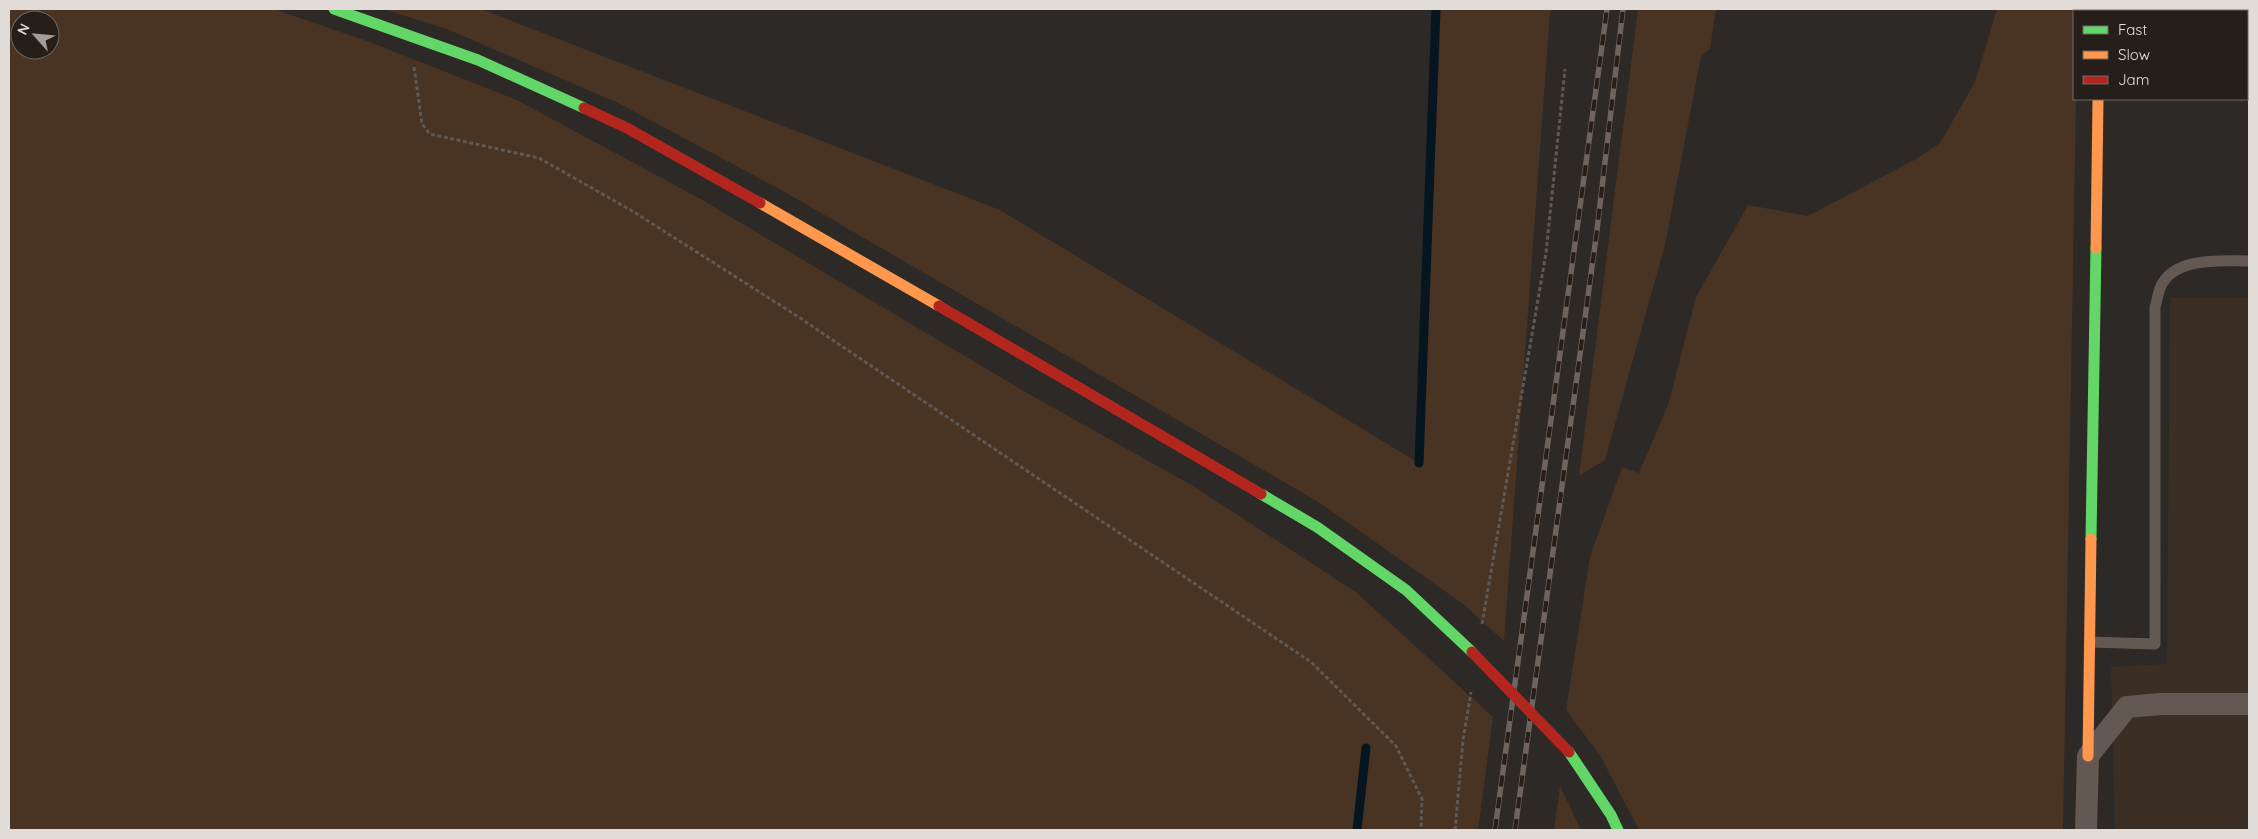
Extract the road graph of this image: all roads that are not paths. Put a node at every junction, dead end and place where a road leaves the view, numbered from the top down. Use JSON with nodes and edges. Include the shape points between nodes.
{"nodes":[{"id":1,"x":334,"y":9,"type":"edge"},
{"id":2,"x":2098,"y":100,"type":"edge"},
{"id":3,"x":2249,"y":261,"type":"edge"},
{"id":4,"x":2090,"y":642,"type":"junction"},
{"id":5,"x":2249,"y":704,"type":"edge"},
{"id":6,"x":2088,"y":756,"type":"junction"},
{"id":7,"x":1618,"y":830,"type":"edge"},
{"id":8,"x":2086,"y":830,"type":"edge"}],
"edges":[{"from":1,"to":7,"type":"main road","bridge":true,"via":[[478,60],[627,128],[814,233],[1317,527],[1406,590],[1472,652],[1568,752]]},
{"from":2,"to":4,"type":"main road"},
{"from":3,"to":4,"type":"lane","via":[[2204,260],[2170,275],[2161,286],[2156,307],[2156,644]]},
{"from":4,"to":6,"type":"main road"},
{"from":5,"to":6,"type":"street","via":[[2127,707]]},
{"from":6,"to":8,"type":"street"}]}
